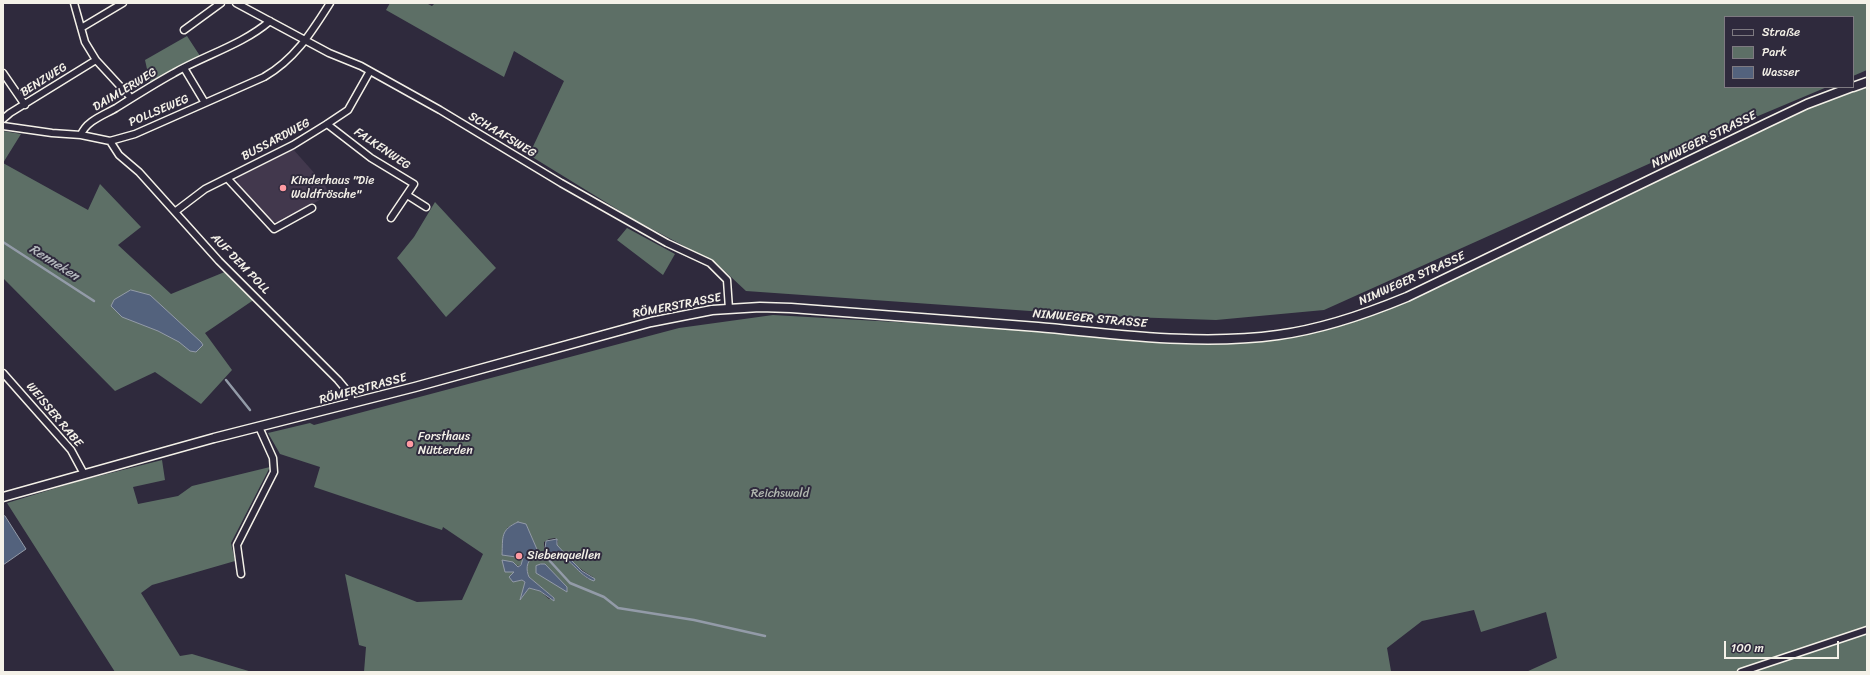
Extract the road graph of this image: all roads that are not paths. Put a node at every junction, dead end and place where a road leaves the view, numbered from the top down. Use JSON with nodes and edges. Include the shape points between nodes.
{"nodes":[{"id":1,"x":74,"y":3,"type":"edge"},
{"id":2,"x":123,"y":3,"type":"edge"},
{"id":3,"x":221,"y":3,"type":"edge"},
{"id":4,"x":236,"y":3,"type":"edge"},
{"id":5,"x":330,"y":3,"type":"edge"},
{"id":6,"x":270,"y":21,"type":"junction"},
{"id":7,"x":81,"y":28,"type":"junction"},
{"id":8,"x":184,"y":30,"type":"dead end"},
{"id":9,"x":304,"y":40,"type":"junction"},
{"id":10,"x":96,"y":60,"type":"junction"},
{"id":11,"x":184,"y":68,"type":"junction"},
{"id":12,"x":370,"y":71,"type":"junction"},
{"id":13,"x":3,"y":73,"type":"edge"},
{"id":14,"x":1867,"y":82,"type":"edge"},
{"id":15,"x":1854,"y":86,"type":"edge"},
{"id":16,"x":1849,"y":88,"type":"edge"},
{"id":17,"x":131,"y":98,"type":"junction"},
{"id":18,"x":205,"y":102,"type":"junction"},
{"id":19,"x":25,"y":105,"type":"junction"},
{"id":20,"x":3,"y":119,"type":"edge"},
{"id":21,"x":328,"y":124,"type":"junction"},
{"id":22,"x":3,"y":126,"type":"edge"},
{"id":23,"x":81,"y":135,"type":"junction"},
{"id":24,"x":110,"y":141,"type":"junction"},
{"id":25,"x":227,"y":178,"type":"junction"},
{"id":26,"x":407,"y":195,"type":"junction"},
{"id":27,"x":426,"y":207,"type":"dead end"},
{"id":28,"x":312,"y":208,"type":"dead end"},
{"id":29,"x":176,"y":211,"type":"junction"},
{"id":30,"x":391,"y":218,"type":"dead end"},
{"id":31,"x":729,"y":309,"type":"junction"},
{"id":32,"x":3,"y":373,"type":"edge"},
{"id":33,"x":353,"y":403,"type":"junction"},
{"id":34,"x":259,"y":427,"type":"junction"},
{"id":35,"x":84,"y":474,"type":"junction"},
{"id":36,"x":3,"y":497,"type":"edge"},
{"id":37,"x":241,"y":574,"type":"dead end"},
{"id":38,"x":1867,"y":630,"type":"edge"},
{"id":39,"x":1741,"y":672,"type":"edge"}],
"edges":[{"from":1,"to":7,"type":"street"},
{"from":2,"to":7,"type":"street"},
{"from":3,"to":8,"type":"street"},
{"from":4,"to":6,"type":"street","name":"SCHAAFSWEG"},
{"from":5,"to":9,"type":"street","name":"POLLSEWEG"},
{"from":6,"to":9,"type":"street","name":"SCHAAFSWEG"},
{"from":6,"to":11,"type":"street","name":"DAIMLERWEG","via":[[261,29]]},
{"from":7,"to":10,"type":"street","via":[[85,42]]},
{"from":9,"to":12,"type":"street","name":"SCHAAFSWEG"},
{"from":9,"to":18,"type":"street","name":"POLLSEWEG","via":[[280,68]]},
{"from":10,"to":17,"type":"street"},
{"from":10,"to":19,"type":"street","name":"BENZWEG"},
{"from":11,"to":17,"type":"street","name":"DAIMLERWEG"},
{"from":11,"to":18,"type":"street"},
{"from":12,"to":21,"type":"street","name":"BUSSARDWEG","via":[[348,110]]},
{"from":12,"to":31,"type":"street","name":"SCHAAFSWEG","via":[[660,239],[710,263],[727,280]]},
{"from":13,"to":19,"type":"street"},
{"from":14,"to":15,"type":"main road","name":"NIMWEGER STRASSE"},
{"from":16,"to":31,"type":"main road","name":"NIMWEGER STRASSE","via":[[1807,104],[1407,297],[1352,318],[1302,331],[1252,338],[1204,339],[1134,336],[791,308]]},
{"from":17,"to":23,"type":"street","name":"DAIMLERWEG","via":[[86,125]]},
{"from":18,"to":24,"type":"street","name":"POLLSEWEG","via":[[135,134]]},
{"from":19,"to":20,"type":"street","name":"BENZWEG"},
{"from":21,"to":25,"type":"street","name":"BUSSARDWEG","via":[[293,145]]},
{"from":21,"to":26,"type":"street","name":"FALKENWEG","via":[[371,158],[414,184]]},
{"from":22,"to":23,"type":"street","name":"POLLSEWEG"},
{"from":23,"to":24,"type":"street","name":"POLLSEWEG"},
{"from":24,"to":29,"type":"street","name":"AUF DEM POLL","via":[[118,155],[139,172]]},
{"from":25,"to":28,"type":"street","via":[[274,229]]},
{"from":25,"to":29,"type":"street","name":"BUSSARDWEG","via":[[205,188]]},
{"from":26,"to":27,"type":"street"},
{"from":26,"to":30,"type":"street"},
{"from":29,"to":33,"type":"street","name":"AUF DEM POLL","via":[[219,261],[338,380]]},
{"from":31,"to":33,"type":"main road","name":"RÖMERSTRASSE","via":[[651,322]]},
{"from":32,"to":35,"type":"street","name":"WEISSER RABE","via":[[71,450]]},
{"from":33,"to":34,"type":"main road","name":"RÖMERSTRASSE"},
{"from":34,"to":35,"type":"main road","name":"RÖMERSTRASSE"},
{"from":34,"to":37,"type":"street","via":[[273,458],[274,472],[237,544]]},
{"from":35,"to":36,"type":"main road","name":"RÖMERSTRASSE"},
{"from":38,"to":39,"type":"street"}]}
